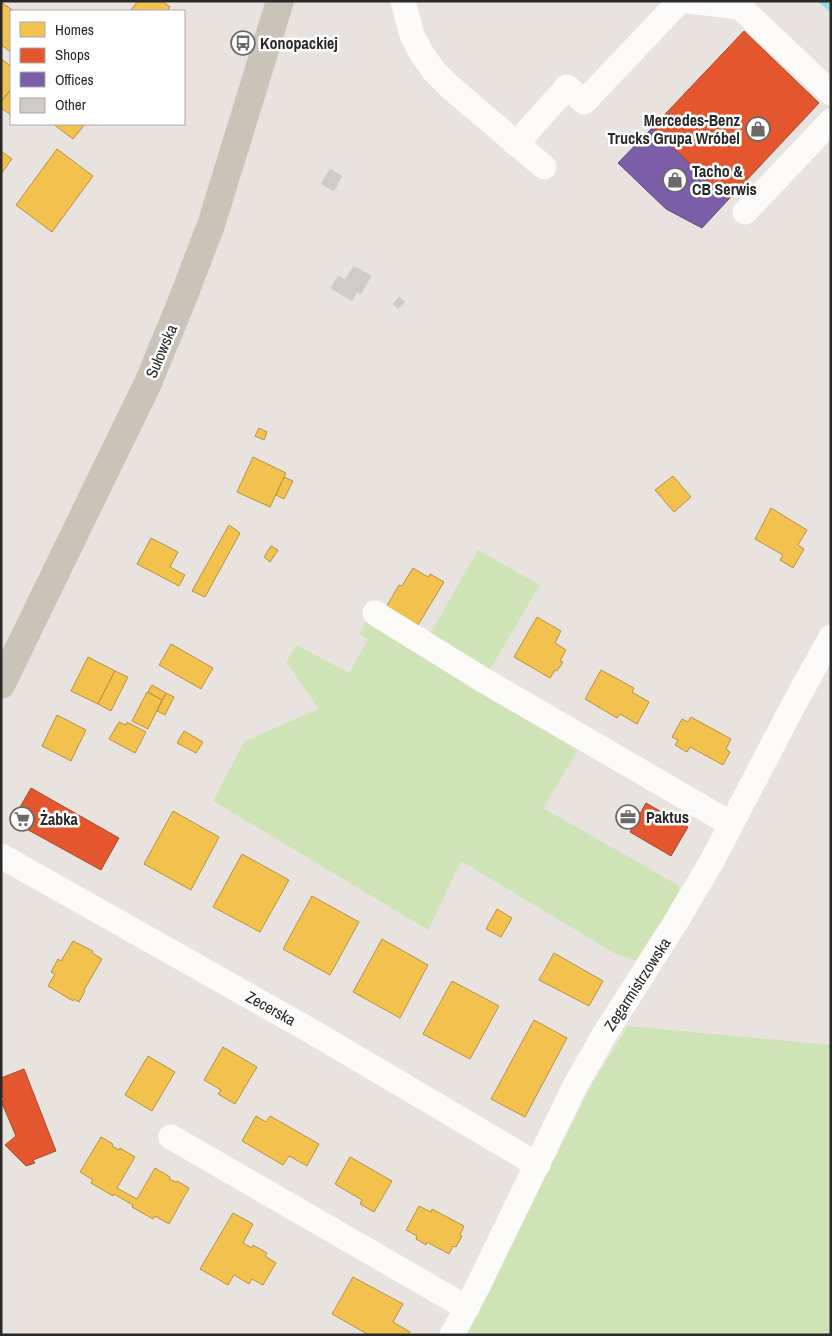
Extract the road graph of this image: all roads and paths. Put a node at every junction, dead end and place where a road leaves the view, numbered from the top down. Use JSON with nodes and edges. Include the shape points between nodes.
{"nodes":[{"id":1,"x":280,"y":1,"type":"edge"},
{"id":2,"x":402,"y":1,"type":"edge"},
{"id":3,"x":680,"y":1,"type":"edge"},
{"id":4,"x":689,"y":1,"type":"edge"},
{"id":5,"x":831,"y":93,"type":"edge"},
{"id":6,"x":831,"y":121,"type":"edge"},
{"id":7,"x":516,"y":144,"type":"junction"},
{"id":8,"x":544,"y":167,"type":"dead end"},
{"id":9,"x":745,"y":212,"type":"dead end"},
{"id":10,"x":375,"y":613,"type":"dead end"},
{"id":11,"x":831,"y":637,"type":"edge"},
{"id":12,"x":1,"y":685,"type":"edge"},
{"id":13,"x":731,"y":824,"type":"junction"},
{"id":14,"x":1,"y":856,"type":"edge"},
{"id":15,"x":171,"y":1137,"type":"dead end"},
{"id":16,"x":538,"y":1165,"type":"junction"},
{"id":17,"x":467,"y":1308,"type":"junction"},
{"id":18,"x":452,"y":1335,"type":"edge"}],
"edges":[{"from":1,"to":12,"type":"main road","name":"Sułowska","via":[[211,225],[181,303],[148,383]]},
{"from":2,"to":7,"type":"street","via":[[412,35],[434,71]]},
{"from":3,"to":7,"type":"street","via":[[584,102],[567,87]]},
{"from":4,"to":5,"type":"street","via":[[740,7]]},
{"from":6,"to":9,"type":"street"},
{"from":7,"to":8,"type":"street"},
{"from":10,"to":13,"type":"street"},
{"from":11,"to":13,"type":"street","name":"Zegarmistrzowska"},
{"from":13,"to":16,"type":"street","name":"Zegarmistrzowska","via":[[674,925],[604,1035]]},
{"from":14,"to":16,"type":"street","name":"Zecerska","via":[[303,1026]]},
{"from":15,"to":17,"type":"street"},
{"from":16,"to":17,"type":"street","name":"Zegarmistrzowska"},
{"from":17,"to":18,"type":"street","name":"Zegarmistrzowska"}]}
